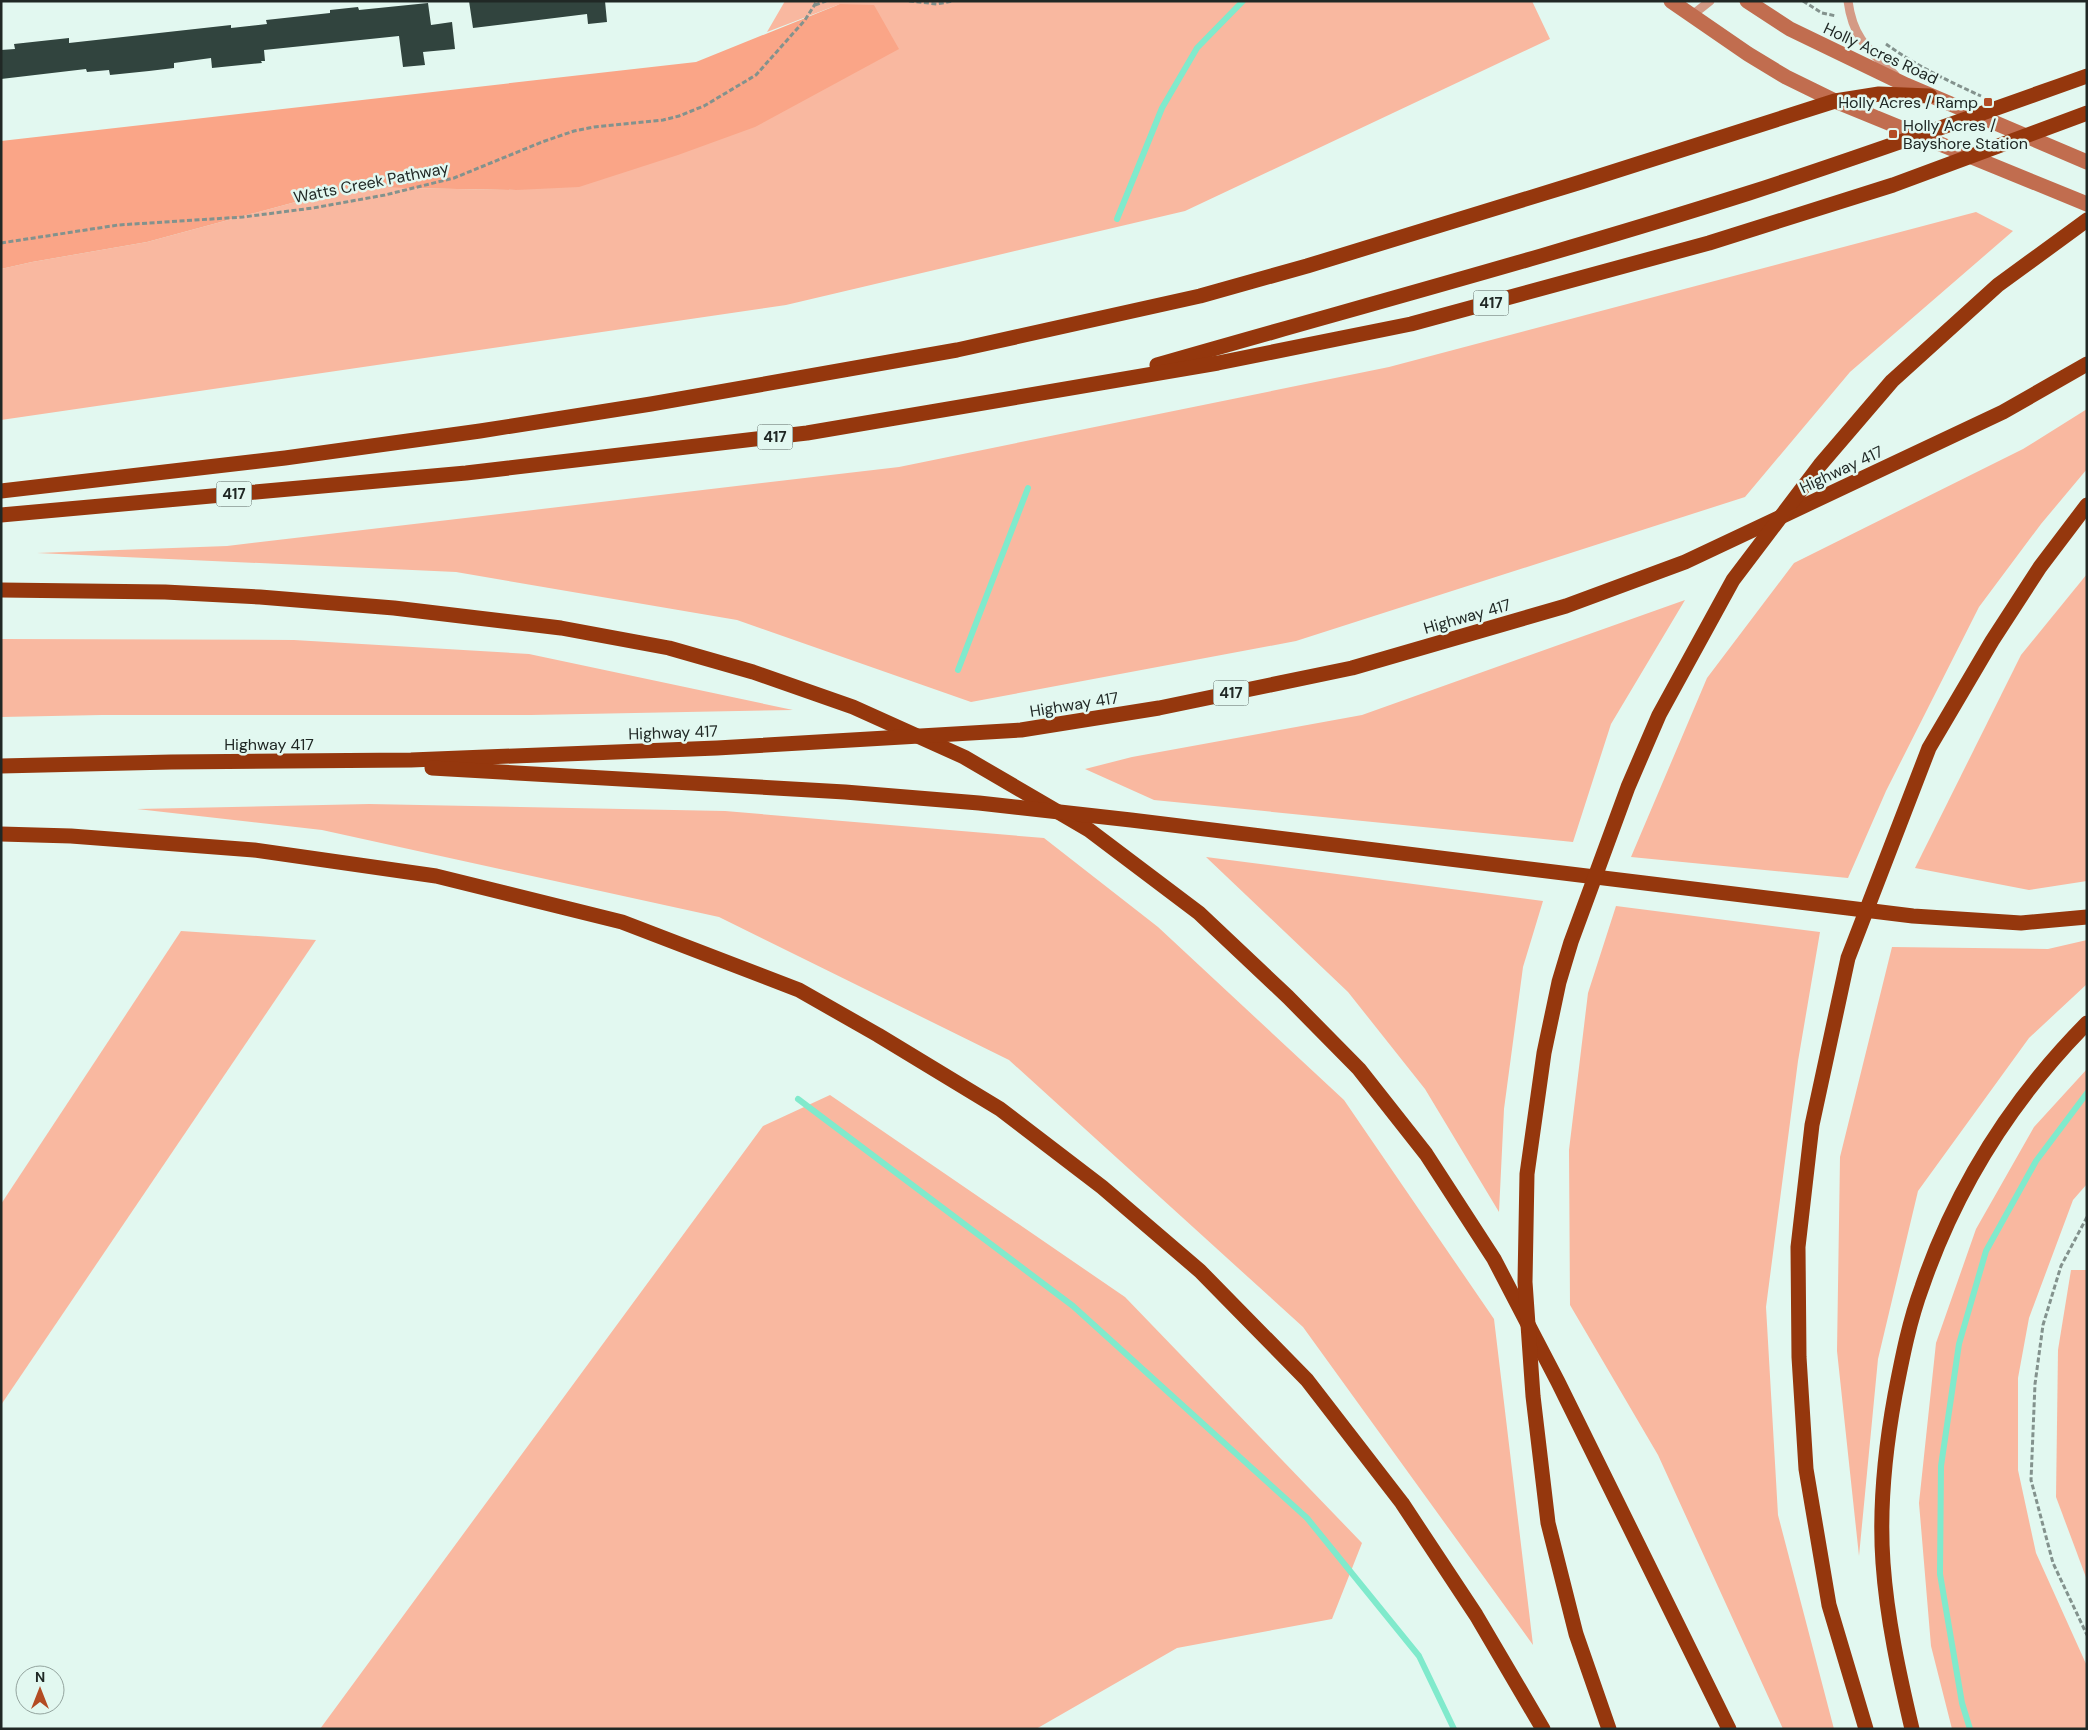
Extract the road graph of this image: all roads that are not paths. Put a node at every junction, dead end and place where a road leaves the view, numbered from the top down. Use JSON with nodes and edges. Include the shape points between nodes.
{"nodes":[{"id":1,"x":1671,"y":1,"type":"edge"},
{"id":2,"x":1710,"y":1,"type":"edge"},
{"id":3,"x":1747,"y":1,"type":"edge"},
{"id":4,"x":1848,"y":1,"type":"edge"},
{"id":5,"x":1691,"y":16,"type":"junction"},
{"id":6,"x":2087,"y":76,"type":"edge"},
{"id":7,"x":1906,"y":85,"type":"junction"},
{"id":8,"x":1930,"y":96,"type":"junction"},
{"id":9,"x":1835,"y":101,"type":"junction"},
{"id":10,"x":2087,"y":113,"type":"edge"},
{"id":11,"x":2087,"y":162,"type":"edge"},
{"id":12,"x":2087,"y":204,"type":"edge"},
{"id":13,"x":2087,"y":220,"type":"edge"},
{"id":14,"x":2087,"y":364,"type":"edge"},
{"id":15,"x":1081,"y":386,"type":"junction"},
{"id":16,"x":1,"y":491,"type":"edge"},
{"id":17,"x":2087,"y":505,"type":"edge"},
{"id":18,"x":1,"y":515,"type":"edge"},
{"id":19,"x":1,"y":590,"type":"edge"},
{"id":20,"x":313,"y":761,"type":"junction"},
{"id":21,"x":1,"y":766,"type":"edge"},
{"id":22,"x":1,"y":834,"type":"edge"},
{"id":23,"x":2087,"y":917,"type":"edge"},
{"id":24,"x":2087,"y":1023,"type":"edge"},
{"id":25,"x":1543,"y":1729,"type":"edge"},
{"id":26,"x":1609,"y":1729,"type":"edge"},
{"id":27,"x":1729,"y":1729,"type":"edge"},
{"id":28,"x":1866,"y":1729,"type":"edge"},
{"id":29,"x":1912,"y":1729,"type":"edge"}],
"edges":[{"from":1,"to":5,"type":"main road"},
{"from":2,"to":5,"type":"lane"},
{"from":3,"to":7,"type":"main road","name":"Holly Acres Road","via":[[1790,29]]},
{"from":4,"to":7,"type":"lane","via":[[1854,30],[1868,49]]},
{"from":5,"to":9,"type":"main road","via":[[1786,77]]},
{"from":6,"to":15,"type":"highway","via":[[1748,193],[1548,254]]},
{"from":7,"to":8,"type":"main road","name":"Holly Acres Road"},
{"from":8,"to":9,"type":"highway","via":[[1879,94]]},
{"from":8,"to":11,"type":"main road","name":"Holly Acres Road"},
{"from":9,"to":12,"type":"main road"},
{"from":9,"to":16,"type":"highway","via":[[1306,266],[1200,296],[995,342],[651,404],[480,431],[285,458]]},
{"from":10,"to":15,"type":"highway","number":"417","via":[[1893,185],[1708,244],[1411,324],[1218,363]]},
{"from":13,"to":26,"type":"highway","via":[[1998,285],[1892,381],[1820,464],[1733,580],[1659,715],[1619,810],[1570,942],[1544,1054],[1527,1174],[1525,1282],[1533,1396],[1548,1523],[1576,1634]]},
{"from":14,"to":20,"type":"highway","name":"Highway 417","number":"417","via":[[2003,412],[1685,562],[1566,606],[1352,668],[1159,708],[1021,730],[717,748]]},
{"from":15,"to":18,"type":"highway","number":"417","via":[[807,434],[466,473]]},
{"from":17,"to":28,"type":"highway","via":[[2040,567],[1929,748],[1848,958],[1812,1125],[1798,1247],[1799,1356],[1806,1469],[1829,1605]]},
{"from":19,"to":27,"type":"highway","via":[[260,597],[472,616],[669,648],[754,672],[853,707],[964,758],[1088,830],[1199,913],[1288,997],[1359,1069],[1426,1154],[1494,1259]]},
{"from":20,"to":21,"type":"highway","name":"Highway 417","number":"417"},
{"from":20,"to":23,"type":"highway","via":[[970,802],[1913,916],[2021,923]]},
{"from":22,"to":25,"type":"highway","via":[[254,850],[436,876],[622,922],[799,990],[878,1035],[1000,1110],[1102,1188],[1200,1272],[1307,1380],[1402,1503],[1476,1615]]},
{"from":24,"to":29,"type":"highway","via":[[2038,1077],[1989,1146],[1935,1254],[1910,1327],[1887,1445],[1882,1526],[1892,1634]]}]}
